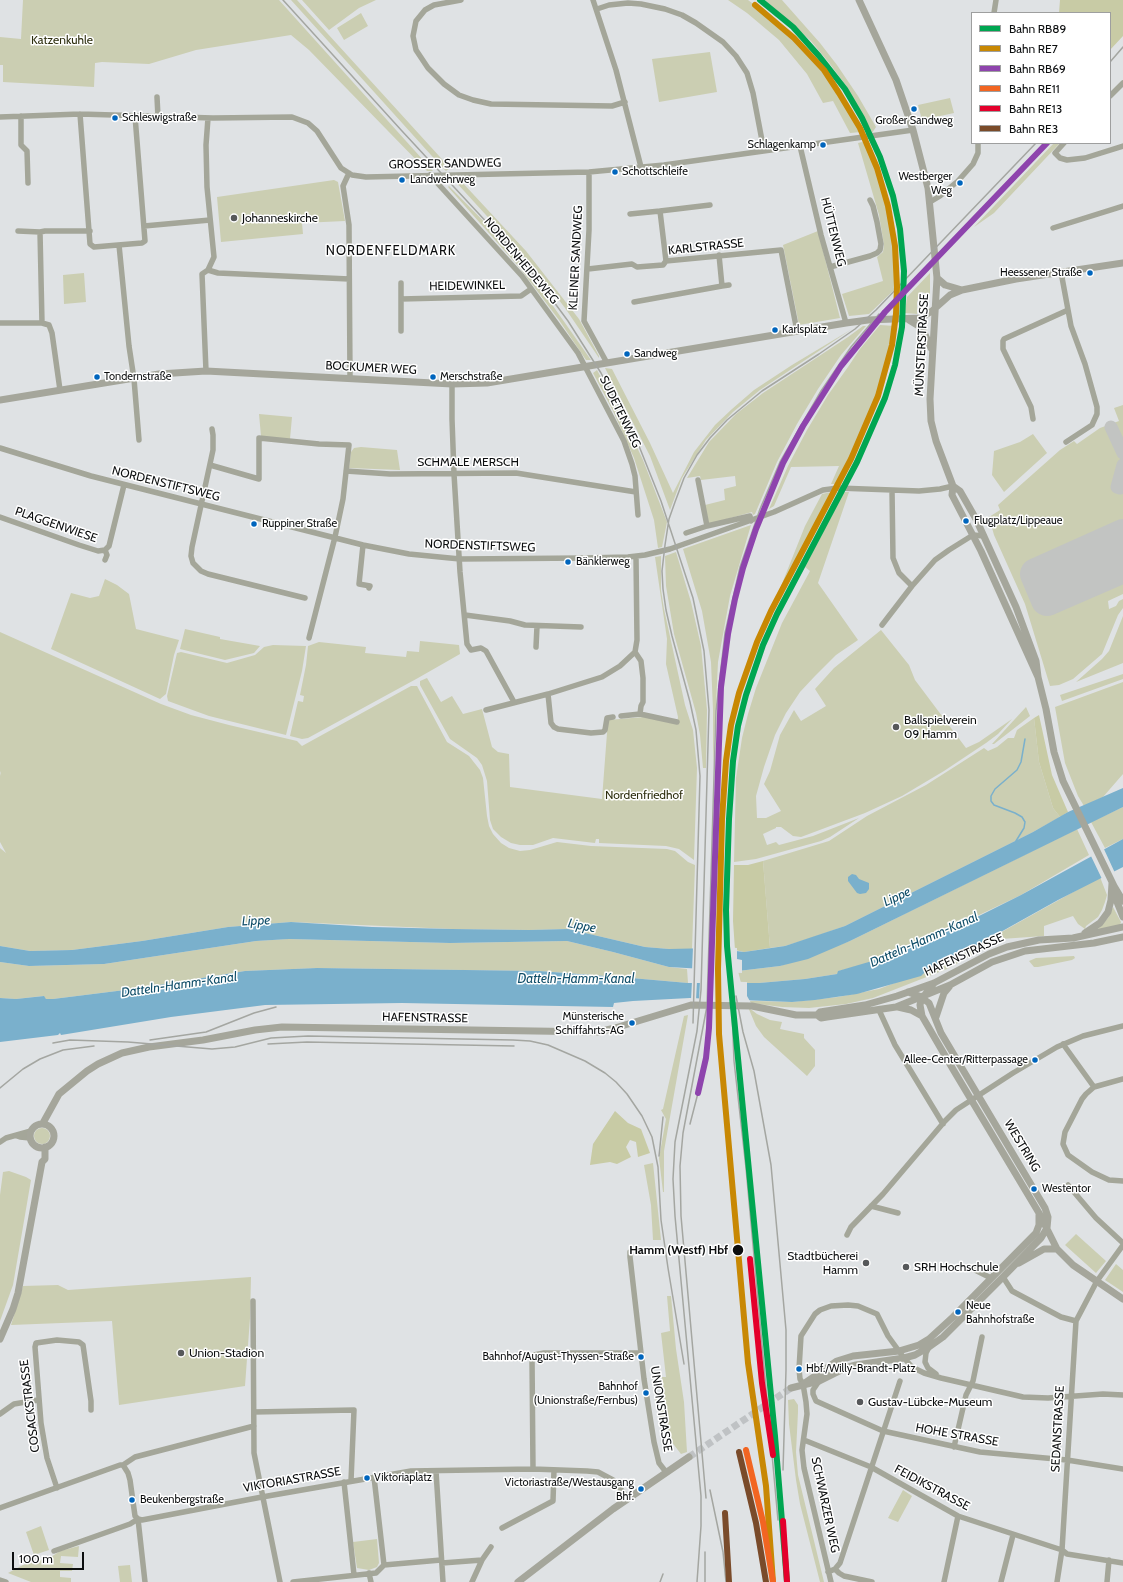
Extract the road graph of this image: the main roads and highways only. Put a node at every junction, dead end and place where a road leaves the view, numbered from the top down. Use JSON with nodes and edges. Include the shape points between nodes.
{"nodes":[{"id":1,"x":859,"y":0,"type":"edge"},
{"id":2,"x":1123,"y":263,"type":"edge"},
{"id":3,"x":937,"y":278,"type":"junction"},
{"id":4,"x":962,"y":290,"type":"junction"},
{"id":5,"x":936,"y":307,"type":"junction"},
{"id":6,"x":907,"y":320,"type":"junction"},
{"id":7,"x":933,"y":352,"type":"junction"},
{"id":8,"x":0,"y":400,"type":"edge"},
{"id":9,"x":953,"y":486,"type":"junction"},
{"id":10,"x":1038,"y":676,"type":"junction"},
{"id":11,"x":1114,"y":890,"type":"junction"},
{"id":12,"x":1123,"y":901,"type":"edge"},
{"id":13,"x":1123,"y":917,"type":"edge"},
{"id":14,"x":1123,"y":927,"type":"edge"},
{"id":15,"x":1081,"y":936,"type":"junction"},
{"id":16,"x":1123,"y":937,"type":"edge"},
{"id":17,"x":934,"y":983,"type":"junction"},
{"id":18,"x":950,"y":985,"type":"junction"},
{"id":19,"x":908,"y":992,"type":"junction"},
{"id":20,"x":922,"y":998,"type":"junction"},
{"id":21,"x":896,"y":1007,"type":"junction"},
{"id":22,"x":817,"y":1015,"type":"junction"},
{"id":23,"x":922,"y":1016,"type":"junction"},
{"id":24,"x":936,"y":1017,"type":"junction"},
{"id":25,"x":975,"y":1097,"type":"junction"},
{"id":26,"x":46,"y":1125,"type":"junction"},
{"id":27,"x":43,"y":1147,"type":"junction"},
{"id":28,"x":1038,"y":1212,"type":"junction"},
{"id":29,"x":1047,"y":1228,"type":"junction"},
{"id":30,"x":1057,"y":1249,"type":"junction"},
{"id":31,"x":1011,"y":1268,"type":"junction"},
{"id":32,"x":1123,"y":1299,"type":"edge"},
{"id":33,"x":0,"y":1339,"type":"edge"},
{"id":34,"x":803,"y":1384,"type":"junction"},
{"id":35,"x":792,"y":1388,"type":"tunnel mouth"},
{"id":36,"x":689,"y":1457,"type":"tunnel mouth"},
{"id":37,"x":518,"y":1582,"type":"edge"}],
"edges":[{"from":1,"to":3,"type":"main road","name":"MÜNSTERSTRASSE","via":[[896,80],[914,130],[930,202]]},
{"from":2,"to":4,"type":"main road"},
{"from":3,"to":4,"type":"main road","via":[[944,285]]},
{"from":3,"to":5,"type":"main road","name":"MÜNSTERSTRASSE"},
{"from":4,"to":5,"type":"main road","via":[[951,294]]},
{"from":5,"to":6,"type":"main road","name":"BOCKUMER WEG","via":[[922,318]]},
{"from":5,"to":7,"type":"main road","name":"MÜNSTERSTRASSE"},
{"from":6,"to":7,"type":"main road","via":[[922,328]]},
{"from":6,"to":8,"type":"main road","name":"BOCKUMER WEG","via":[[846,323],[487,383],[452,384],[206,371],[166,374]]},
{"from":7,"to":9,"type":"main road","name":"MÜNSTERSTRASSE","via":[[930,399],[932,421],[936,441]]},
{"from":9,"to":10,"type":"main road","name":"MÜNSTERSTRASSE","via":[[952,495]]},
{"from":9,"to":10,"type":"main road","name":"MÜNSTERSTRASSE","via":[[960,491],[984,536],[1016,607],[1032,648]]},
{"from":10,"to":11,"type":"main road","name":"MÜNSTERSTRASSE","via":[[1058,768],[1070,799]]},
{"from":11,"to":12,"type":"main road","name":"MÜNSTERSTRASSE"},
{"from":11,"to":13,"type":"main road"},
{"from":11,"to":15,"type":"main road","via":[[1110,908],[1103,920]]},
{"from":14,"to":15,"type":"main road","name":"HAFENSTRASSE"},
{"from":15,"to":17,"type":"main road","name":"HAFENSTRASSE","via":[[1007,946]]},
{"from":16,"to":18,"type":"main road","name":"HAFENSTRASSE","via":[[1025,951],[992,962]]},
{"from":17,"to":19,"type":"main road","name":"HAFENSTRASSE"},
{"from":17,"to":20,"type":"main road"},
{"from":18,"to":20,"type":"main road","name":"HAFENSTRASSE"},
{"from":18,"to":24,"type":"main road","via":[[944,993]]},
{"from":19,"to":20,"type":"main road"},
{"from":19,"to":22,"type":"main road","name":"HAFENSTRASSE","via":[[870,1004],[820,1012]]},
{"from":20,"to":21,"type":"main road","name":"HAFENSTRASSE"},
{"from":20,"to":23,"type":"main road"},
{"from":20,"to":24,"type":"main road","via":[[929,1003]]},
{"from":21,"to":22,"type":"main road","name":"HAFENSTRASSE","via":[[821,1018]]},
{"from":21,"to":23,"type":"main road","via":[[909,1009]]},
{"from":22,"to":26,"type":"main road","name":"HAFENSTRASSE","via":[[796,1015],[752,1006],[691,1005],[598,1032],[306,1027],[255,1030],[122,1053],[98,1064],[58,1094]]},
{"from":23,"to":25,"type":"main road","via":[[954,1071]]},
{"from":24,"to":25,"type":"main road","via":[[941,1033]]},
{"from":25,"to":28,"type":"main road","name":"WESTRING"},
{"from":25,"to":29,"type":"main road","name":"WESTRING","via":[[1045,1208],[1048,1217]]},
{"from":26,"to":27,"type":"main road","via":[[54,1132],[54,1136],[52,1143]]},
{"from":26,"to":27,"type":"main road","via":[[36,1125],[30,1135],[33,1144]]},
{"from":27,"to":33,"type":"main road","via":[[45,1159],[42,1162],[18,1293]]},
{"from":28,"to":29,"type":"main road","name":"WESTRING"},
{"from":28,"to":34,"type":"main road","via":[[1039,1225],[1036,1233],[935,1334],[919,1345],[899,1351],[853,1356],[837,1361]]},
{"from":29,"to":30,"type":"main road"},
{"from":29,"to":31,"type":"main road","via":[[1041,1238]]},
{"from":30,"to":31,"type":"main road","via":[[1044,1249]]},
{"from":30,"to":32,"type":"main road","via":[[1073,1265]]},
{"from":31,"to":34,"type":"main road","via":[[943,1337],[929,1347],[904,1358],[845,1368],[819,1381]]},
{"from":34,"to":35,"type":"main road"},
{"from":36,"to":37,"type":"main road","via":[[628,1498]]}]}
